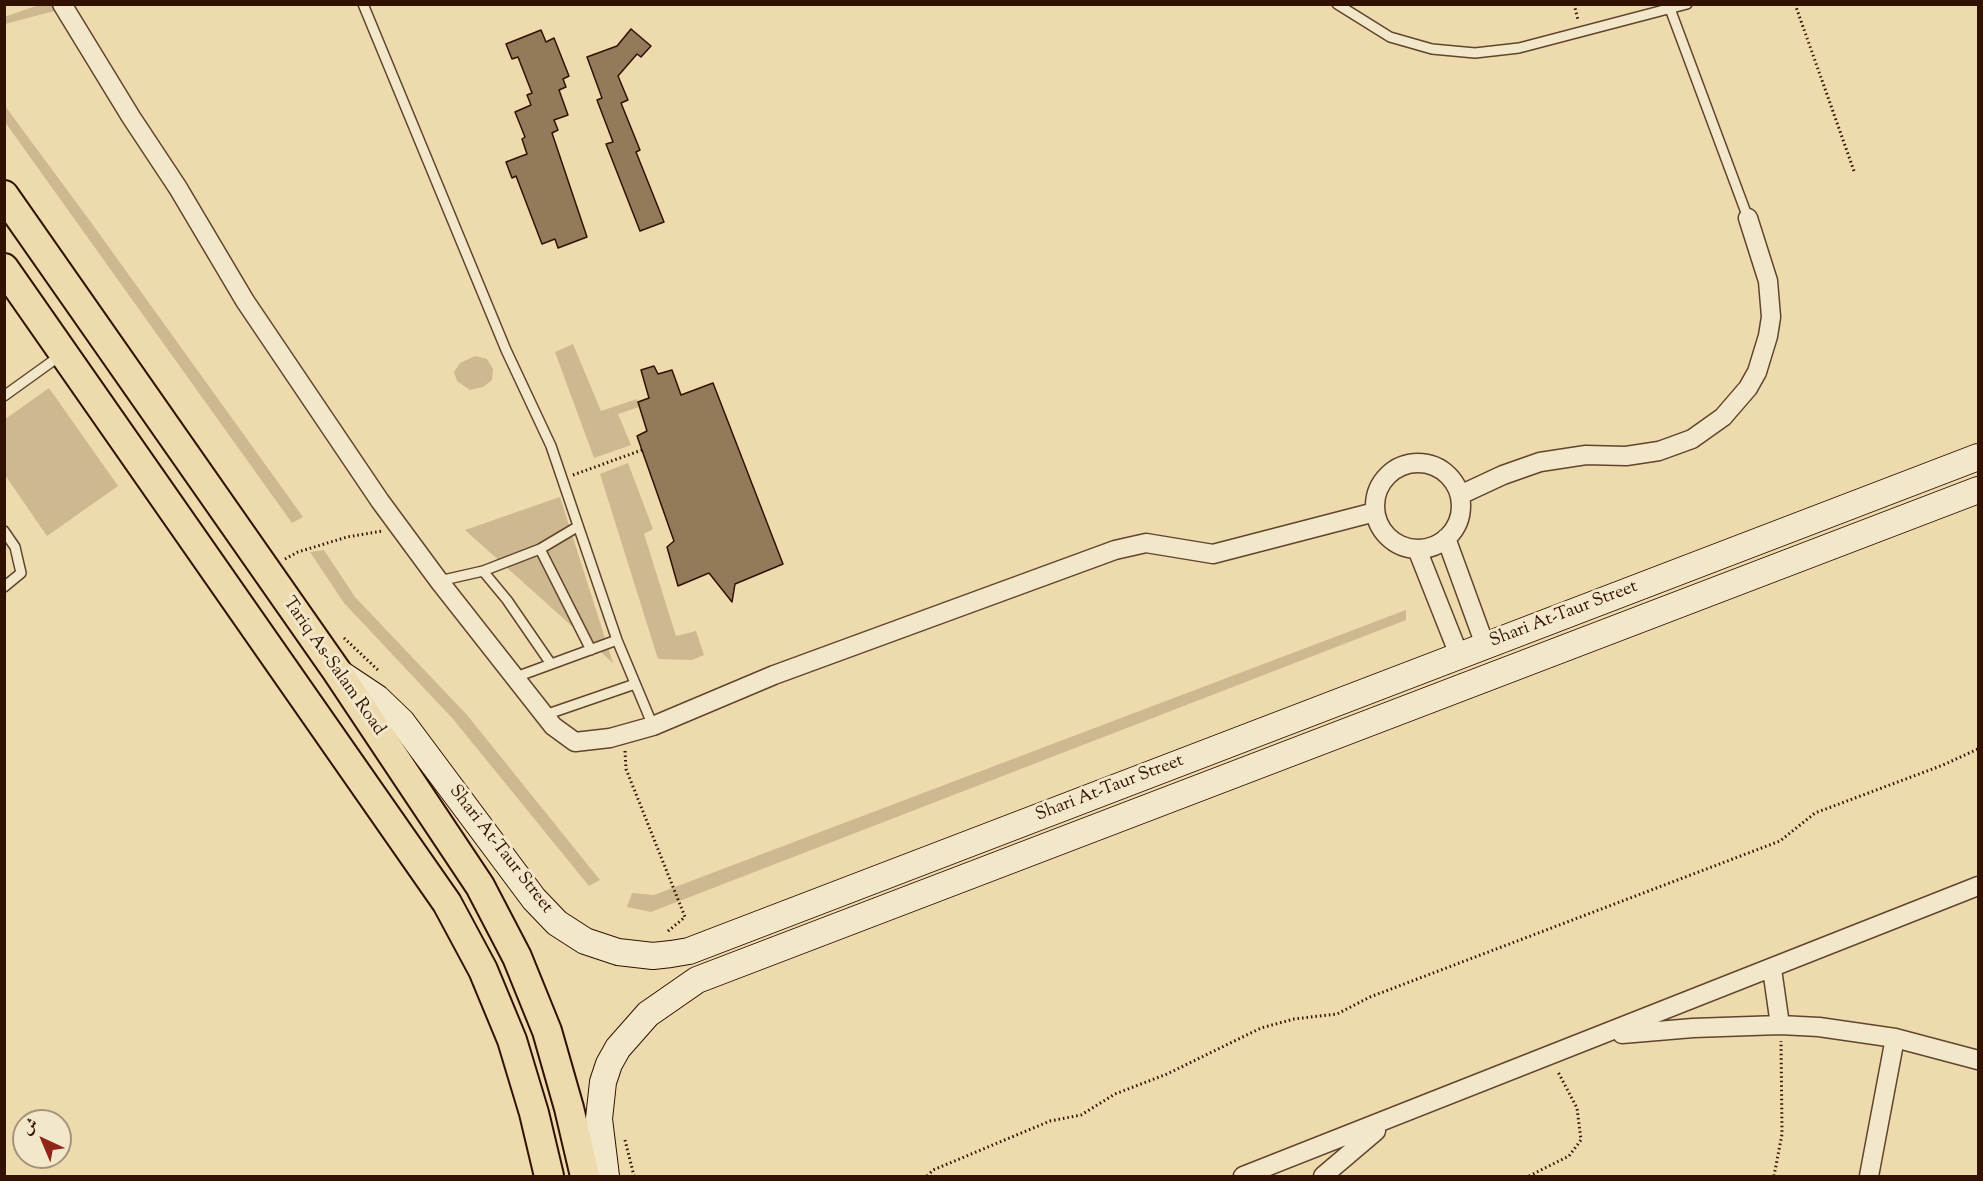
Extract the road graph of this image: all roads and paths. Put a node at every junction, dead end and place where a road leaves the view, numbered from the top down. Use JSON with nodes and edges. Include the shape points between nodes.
{"nodes":[{"id":1,"x":62,"y":4,"type":"edge"},
{"id":2,"x":363,"y":4,"type":"edge"},
{"id":3,"x":1336,"y":4,"type":"edge"},
{"id":4,"x":1687,"y":4,"type":"edge"},
{"id":5,"x":1795,"y":4,"type":"edge"},
{"id":6,"x":1669,"y":7,"type":"edge"},
{"id":7,"x":1854,"y":171,"type":"dead end"},
{"id":8,"x":4,"y":195,"type":"edge"},
{"id":9,"x":1748,"y":218,"type":"joint"},
{"id":10,"x":4,"y":268,"type":"edge"},
{"id":11,"x":64,"y":353,"type":"junction"},
{"id":12,"x":4,"y":396,"type":"edge"},
{"id":13,"x":642,"y":450,"type":"dead end"},
{"id":14,"x":1978,"y":457,"type":"edge"},
{"id":15,"x":563,"y":478,"type":"junction"},
{"id":16,"x":1978,"y":490,"type":"edge"},
{"id":17,"x":1460,"y":495,"type":"junction"},
{"id":18,"x":1375,"y":512,"type":"junction"},
{"id":19,"x":577,"y":527,"type":"junction"},
{"id":20,"x":4,"y":531,"type":"edge"},
{"id":21,"x":365,"y":534,"type":"dead end"},
{"id":22,"x":1446,"y":538,"type":"junction"},
{"id":23,"x":540,"y":549,"type":"junction"},
{"id":24,"x":1417,"y":549,"type":"junction"},
{"id":25,"x":1728,"y":553,"type":"junction"},
{"id":26,"x":278,"y":563,"type":"dead end"},
{"id":27,"x":483,"y":571,"type":"junction"},
{"id":28,"x":439,"y":581,"type":"junction"},
{"id":29,"x":1737,"y":582,"type":"junction"},
{"id":30,"x":4,"y":587,"type":"edge"},
{"id":31,"x":617,"y":640,"type":"junction"},
{"id":32,"x":1485,"y":645,"type":"junction"},
{"id":33,"x":591,"y":650,"type":"junction"},
{"id":34,"x":1459,"y":655,"type":"junction"},
{"id":35,"x":551,"y":664,"type":"junction"},
{"id":36,"x":336,"y":670,"type":"junction"},
{"id":37,"x":516,"y":677,"type":"junction"},
{"id":38,"x":635,"y":684,"type":"junction"},
{"id":39,"x":545,"y":715,"type":"junction"},
{"id":40,"x":653,"y":726,"type":"junction"},
{"id":41,"x":623,"y":735,"type":"junction"},
{"id":42,"x":1978,"y":749,"type":"edge"},
{"id":43,"x":1978,"y":886,"type":"edge"},
{"id":44,"x":736,"y":932,"type":"junction"},
{"id":45,"x":671,"y":954,"type":"junction"},
{"id":46,"x":747,"y":960,"type":"junction"},
{"id":47,"x":1772,"y":969,"type":"junction"},
{"id":48,"x":1780,"y":1025,"type":"junction"},
{"id":49,"x":1603,"y":1036,"type":"junction"},
{"id":50,"x":1895,"y":1038,"type":"junction"},
{"id":51,"x":1550,"y":1057,"type":"junction"},
{"id":52,"x":1978,"y":1060,"type":"edge"},
{"id":53,"x":1386,"y":1122,"type":"junction"},
{"id":54,"x":549,"y":1176,"type":"edge"},
{"id":55,"x":585,"y":1176,"type":"edge"},
{"id":56,"x":606,"y":1176,"type":"edge"},
{"id":57,"x":927,"y":1176,"type":"edge"},
{"id":58,"x":1243,"y":1176,"type":"edge"},
{"id":59,"x":1323,"y":1176,"type":"edge"},
{"id":60,"x":1529,"y":1176,"type":"edge"},
{"id":61,"x":1774,"y":1176,"type":"edge"},
{"id":62,"x":1869,"y":1176,"type":"edge"}],
"edges":[{"from":1,"to":28,"type":"street","via":[[272,341]]},
{"from":2,"to":15,"type":"lane"},
{"from":3,"to":6,"type":"lane","via":[[1390,37],[1432,49],[1475,53],[1519,48]]},
{"from":4,"to":6,"type":"lane"},
{"from":5,"to":7,"type":"path"},
{"from":6,"to":9,"type":"lane"},
{"from":8,"to":36,"type":"main road","name":"Tariq As-Salam Road"},
{"from":9,"to":17,"type":"street","via":[[1768,281],[1770,327],[1757,372],[1723,417],[1692,439],[1659,451],[1540,462]]},
{"from":10,"to":11,"type":"main road"},
{"from":11,"to":12,"type":"lane"},
{"from":11,"to":54,"type":"main road","via":[[447,903],[483,970],[512,1040]]},
{"from":13,"to":15,"type":"path"},
{"from":14,"to":25,"type":"main road","name":"Shari At-Taur Street"},
{"from":15,"to":19,"type":"lane"},
{"from":16,"to":29,"type":"main road","name":"Shari At-Taur Street"},
{"from":17,"to":18,"type":"street","via":[[1444,471],[1417,463],[1390,473],[1381,484]]},
{"from":17,"to":22,"type":"street","via":[[1459,518]]},
{"from":18,"to":24,"type":"street","via":[[1386,535]]},
{"from":18,"to":40,"type":"street","via":[[1213,554],[1146,543],[1115,550],[774,675]]},
{"from":19,"to":23,"type":"lane"},
{"from":19,"to":31,"type":"lane"},
{"from":20,"to":30,"type":"lane","via":[[15,547],[21,573]]},
{"from":21,"to":26,"type":"path","via":[[298,552]]},
{"from":22,"to":24,"type":"street"},
{"from":22,"to":32,"type":"street"},
{"from":23,"to":27,"type":"lane"},
{"from":23,"to":33,"type":"lane"},
{"from":24,"to":34,"type":"street"},
{"from":25,"to":29,"type":"main road"},
{"from":25,"to":32,"type":"main road","name":"Shari At-Taur Street"},
{"from":27,"to":28,"type":"lane"},
{"from":27,"to":35,"type":"lane"},
{"from":28,"to":37,"type":"street"},
{"from":29,"to":46,"type":"main road","name":"Shari At-Taur Street"},
{"from":31,"to":33,"type":"lane"},
{"from":31,"to":38,"type":"lane"},
{"from":32,"to":34,"type":"main road","name":"Shari At-Taur Street"},
{"from":33,"to":35,"type":"lane"},
{"from":34,"to":44,"type":"main road","name":"Shari At-Taur Street"},
{"from":35,"to":37,"type":"lane"},
{"from":36,"to":45,"type":"main road","name":"Shari At-Taur Street","via":[[377,698],[402,722],[534,899],[557,923],[585,941],[618,952]]},
{"from":36,"to":55,"type":"main road","name":"Tariq As-Salam Road","via":[[458,852],[517,957],[559,1069]]},
{"from":37,"to":39,"type":"street"},
{"from":38,"to":39,"type":"lane"},
{"from":38,"to":40,"type":"lane"},
{"from":39,"to":41,"type":"street","via":[[575,742]]},
{"from":40,"to":41,"type":"street"},
{"from":41,"to":45,"type":"path","via":[[626,769],[685,917],[667,931]]},
{"from":42,"to":57,"type":"path","via":[[1815,813],[1780,841],[1370,997],[1337,1014],[1261,1028],[1167,1074],[1115,1094],[1081,1115],[1050,1121],[933,1170]]},
{"from":43,"to":47,"type":"street"},
{"from":44,"to":45,"type":"main road","name":"Shari At-Taur Street"},
{"from":44,"to":46,"type":"main road"},
{"from":46,"to":56,"type":"main road","name":"Shari At-Taur Street","via":[[680,990],[648,1014],[618,1048],[609,1064],[600,1101]]},
{"from":47,"to":48,"type":"street"},
{"from":47,"to":49,"type":"street"},
{"from":48,"to":49,"type":"street"},
{"from":48,"to":50,"type":"street"},
{"from":48,"to":61,"type":"path","via":[[1782,1134]]},
{"from":49,"to":51,"type":"street"},
{"from":50,"to":52,"type":"street"},
{"from":50,"to":62,"type":"street"},
{"from":51,"to":53,"type":"street"},
{"from":51,"to":60,"type":"path","via":[[1577,1108],[1582,1134],[1575,1151]]},
{"from":53,"to":58,"type":"street"},
{"from":53,"to":59,"type":"street"}]}
